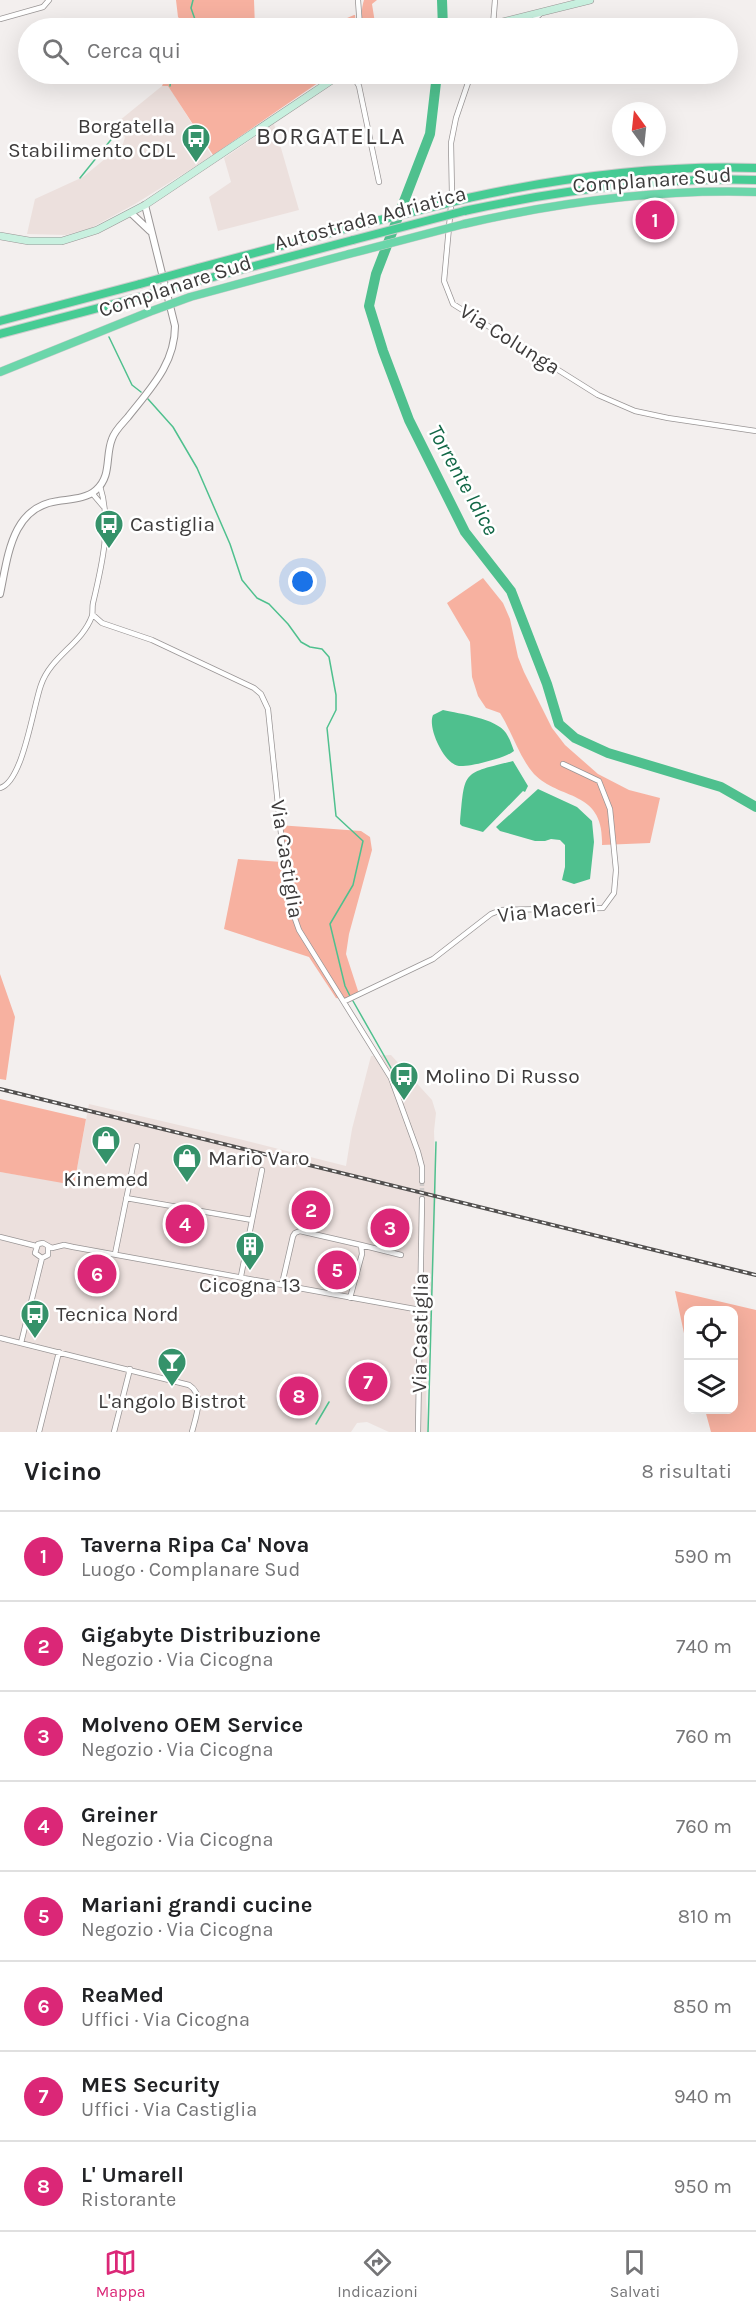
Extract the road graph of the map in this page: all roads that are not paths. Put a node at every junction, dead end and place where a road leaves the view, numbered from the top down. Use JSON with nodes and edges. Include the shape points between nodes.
{"nodes":[{"id":1,"x":50,"y":0,"type":"edge"},
{"id":2,"x":358,"y":0,"type":"edge"},
{"id":3,"x":495,"y":0,"type":"edge"},
{"id":4,"x":590,"y":0,"type":"edge"},
{"id":5,"x":543,"y":12,"type":"junction"},
{"id":6,"x":525,"y":17,"type":"joint"},
{"id":7,"x":359,"y":18,"type":"edge"},
{"id":8,"x":494,"y":18,"type":"edge"},
{"id":9,"x":520,"y":18,"type":"edge"},
{"id":10,"x":536,"y":18,"type":"edge"},
{"id":11,"x":0,"y":19,"type":"edge"},
{"id":12,"x":326,"y":84,"type":"edge"},
{"id":13,"x":358,"y":84,"type":"edge"},
{"id":14,"x":468,"y":84,"type":"edge"},
{"id":15,"x":756,"y":168,"type":"edge"},
{"id":16,"x":756,"y":180,"type":"edge"},
{"id":17,"x":379,"y":182,"type":"dead end"},
{"id":18,"x":756,"y":192,"type":"edge"},
{"id":19,"x":145,"y":205,"type":"junction"},
{"id":20,"x":131,"y":213,"type":"junction"},
{"id":21,"x":152,"y":234,"type":"junction"},
{"id":22,"x":0,"y":236,"type":"edge"},
{"id":23,"x":0,"y":321,"type":"edge"},
{"id":24,"x":0,"y":334,"type":"edge"},
{"id":25,"x":0,"y":372,"type":"edge"},
{"id":26,"x":756,"y":431,"type":"edge"},
{"id":27,"x":100,"y":486,"type":"junction"},
{"id":28,"x":92,"y":493,"type":"junction"},
{"id":29,"x":104,"y":508,"type":"junction"},
{"id":30,"x":0,"y":594,"type":"edge"},
{"id":31,"x":93,"y":615,"type":"junction"},
{"id":32,"x":563,"y":764,"type":"dead end"},
{"id":33,"x":0,"y":788,"type":"edge"},
{"id":34,"x":349,"y":999,"type":"junction"},
{"id":35,"x":137,"y":1146,"type":"dead end"},
{"id":36,"x":262,"y":1170,"type":"dead end"},
{"id":37,"x":422,"y":1181,"type":"tunnel mouth"},
{"id":38,"x":126,"y":1198,"type":"junction"},
{"id":39,"x":422,"y":1199,"type":"tunnel mouth"},
{"id":40,"x":252,"y":1220,"type":"junction"},
{"id":41,"x":0,"y":1238,"type":"edge"},
{"id":42,"x":361,"y":1245,"type":"junction"},
{"id":43,"x":36,"y":1246,"type":"junction"},
{"id":44,"x":48,"y":1248,"type":"junction"},
{"id":45,"x":115,"y":1254,"type":"junction"},
{"id":46,"x":401,"y":1255,"type":"dead end"},
{"id":47,"x":42,"y":1258,"type":"junction"},
{"id":48,"x":241,"y":1276,"type":"junction"},
{"id":49,"x":282,"y":1284,"type":"junction"},
{"id":50,"x":350,"y":1298,"type":"junction"},
{"id":51,"x":420,"y":1310,"type":"junction"},
{"id":52,"x":0,"y":1338,"type":"edge"},
{"id":53,"x":21,"y":1343,"type":"junction"},
{"id":54,"x":59,"y":1352,"type":"junction"},
{"id":55,"x":130,"y":1369,"type":"junction"},
{"id":56,"x":39,"y":1432,"type":"edge"},
{"id":57,"x":114,"y":1432,"type":"edge"},
{"id":58,"x":192,"y":1432,"type":"edge"},
{"id":59,"x":418,"y":1432,"type":"edge"}],
"edges":[{"from":1,"to":11,"type":"street","via":[[43,7]]},
{"from":2,"to":7,"type":"street"},
{"from":3,"to":8,"type":"street"},
{"from":4,"to":5,"type":"main road"},
{"from":5,"to":6,"type":"main road"},
{"from":5,"to":10,"type":"street"},
{"from":6,"to":9,"type":"main road"},
{"from":12,"to":19,"type":"main road"},
{"from":13,"to":17,"type":"street"},
{"from":14,"to":26,"type":"street","name":"Via Colunga","via":[[451,143],[452,195],[444,281],[453,304],[598,395],[635,411]]},
{"from":15,"to":23,"type":"highway","name":"Autostrada Adriatica","bridge":true,"via":[[622,172],[543,182],[356,226]]},
{"from":16,"to":24,"type":"highway","name":"Autostrada Adriatica","bridge":true,"via":[[601,186],[464,211]]},
{"from":18,"to":25,"type":"highway","name":"Complanare Sud","bridge":true,"via":[[598,199],[464,224],[190,297]]},
{"from":19,"to":20,"type":"main road"},
{"from":19,"to":21,"type":"street"},
{"from":20,"to":21,"type":"street"},
{"from":20,"to":22,"type":"main road","via":[[62,241]]},
{"from":21,"to":27,"type":"street","via":[[172,310],[173,346],[160,376],[115,433]]},
{"from":27,"to":28,"type":"street"},
{"from":27,"to":29,"type":"street"},
{"from":28,"to":29,"type":"street"},
{"from":28,"to":30,"type":"street","via":[[43,505],[20,523],[9,550]]},
{"from":29,"to":31,"type":"street","via":[[103,558]]},
{"from":31,"to":33,"type":"street","via":[[74,643],[50,665],[19,763],[9,782]]},
{"from":31,"to":34,"type":"street","name":"Via Castiglia","via":[[102,623],[152,640],[261,694],[268,709],[293,913],[299,930]]},
{"from":32,"to":34,"type":"street","name":"Via Maceri","via":[[599,781],[610,809],[616,870],[614,892],[603,908],[501,910],[433,959]]},
{"from":34,"to":37,"type":"street","name":"Via Castiglia","via":[[391,1078],[418,1152]]},
{"from":35,"to":38,"type":"street"},
{"from":36,"to":40,"type":"street"},
{"from":38,"to":40,"type":"street"},
{"from":38,"to":45,"type":"street"},
{"from":39,"to":51,"type":"street","name":"Via Castiglia"},
{"from":40,"to":48,"type":"street"},
{"from":41,"to":43,"type":"street"},
{"from":42,"to":46,"type":"street"},
{"from":42,"to":49,"type":"street","via":[[295,1233]]},
{"from":42,"to":50,"type":"street"},
{"from":43,"to":44,"type":"street","via":[[43,1244]]},
{"from":43,"to":47,"type":"street","via":[[34,1253]]},
{"from":44,"to":45,"type":"street","via":[[63,1245]]},
{"from":44,"to":47,"type":"street","via":[[48,1255]]},
{"from":45,"to":48,"type":"street"},
{"from":47,"to":53,"type":"street"},
{"from":48,"to":49,"type":"street"},
{"from":49,"to":50,"type":"street"},
{"from":50,"to":51,"type":"street"},
{"from":51,"to":59,"type":"street","name":"Via Castiglia"},
{"from":52,"to":53,"type":"street"},
{"from":53,"to":54,"type":"street"},
{"from":54,"to":55,"type":"street"},
{"from":54,"to":56,"type":"street"},
{"from":55,"to":57,"type":"street"},
{"from":55,"to":58,"type":"street","via":[[184,1383],[196,1390],[198,1405]]}]}
